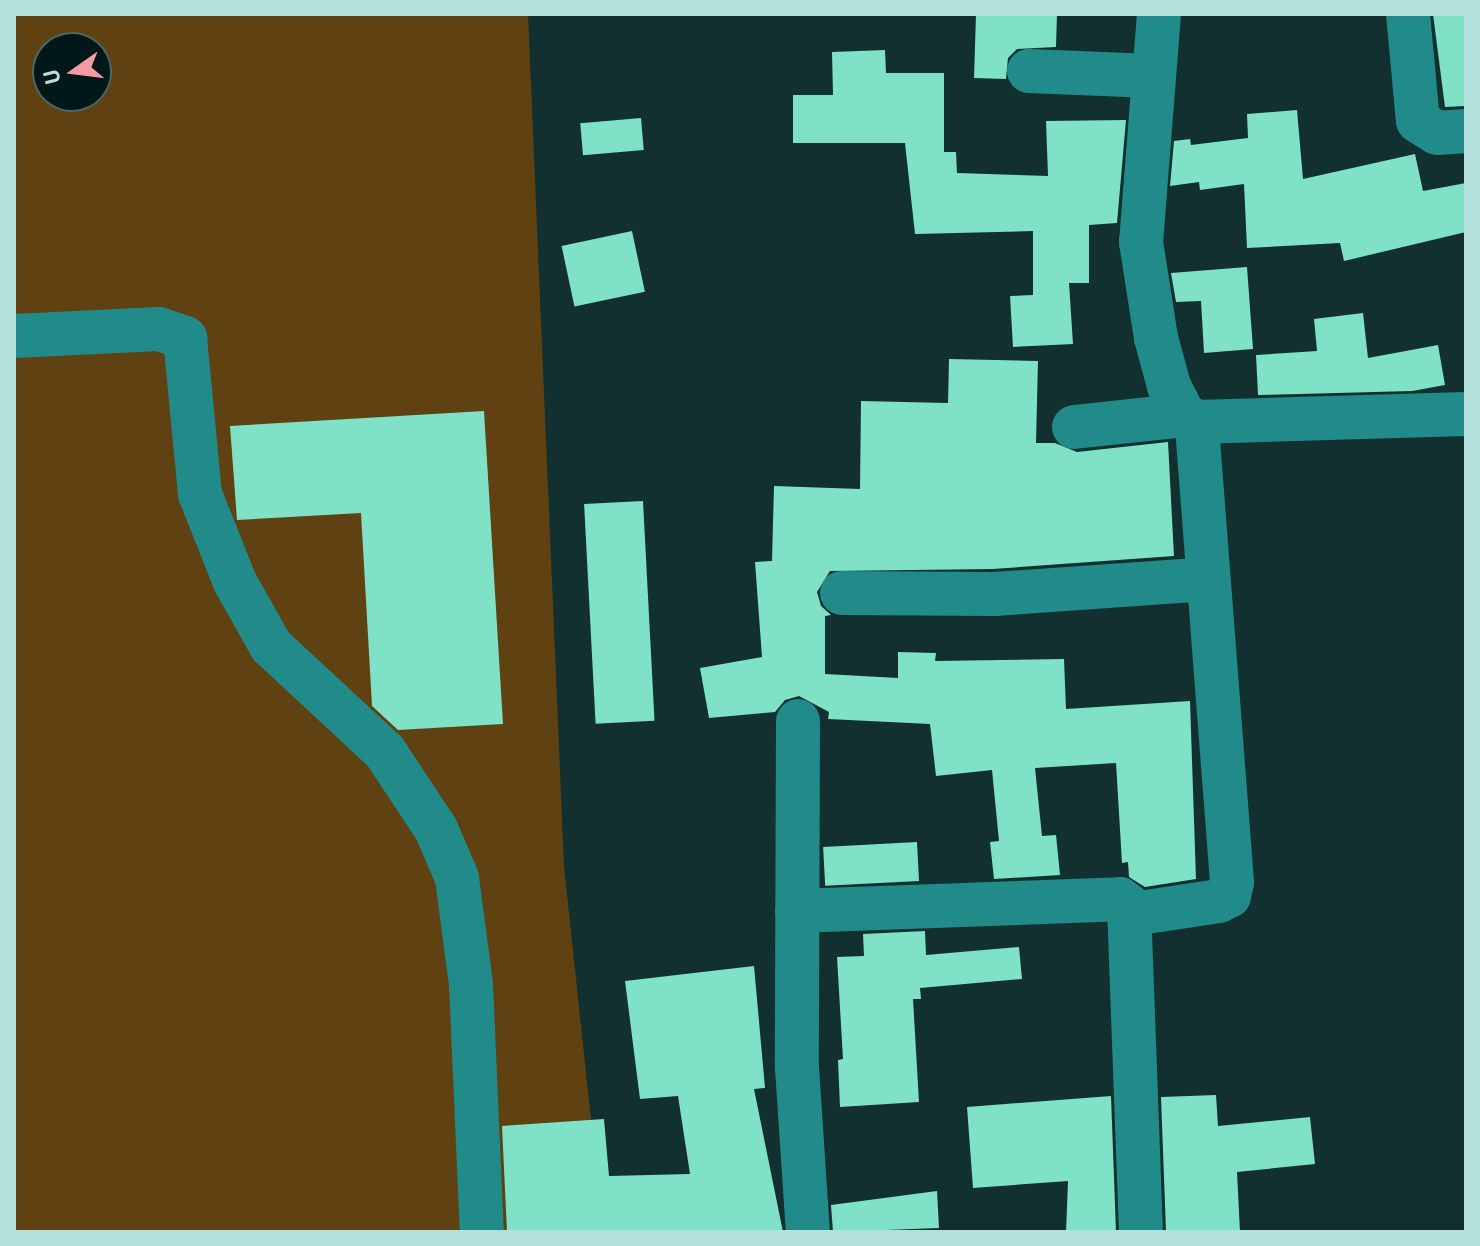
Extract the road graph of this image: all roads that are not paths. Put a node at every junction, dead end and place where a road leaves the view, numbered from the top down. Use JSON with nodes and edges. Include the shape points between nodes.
{"nodes":[{"id":1,"x":1159,"y":14,"type":"edge"},
{"id":2,"x":1408,"y":14,"type":"edge"},
{"id":3,"x":1029,"y":71,"type":"dead end"},
{"id":4,"x":1152,"y":76,"type":"junction"},
{"id":5,"x":1466,"y":131,"type":"edge"},
{"id":6,"x":14,"y":336,"type":"edge"},
{"id":7,"x":1466,"y":414,"type":"edge"},
{"id":8,"x":1190,"y":418,"type":"junction"},
{"id":9,"x":1074,"y":427,"type":"dead end"},
{"id":10,"x":1207,"y":579,"type":"junction"},
{"id":11,"x":842,"y":593,"type":"dead end"},
{"id":12,"x":798,"y":721,"type":"dead end"},
{"id":13,"x":797,"y":911,"type":"junction"},
{"id":14,"x":1133,"y":914,"type":"junction"},
{"id":15,"x":482,"y":1232,"type":"edge"},
{"id":16,"x":808,"y":1232,"type":"edge"},
{"id":17,"x":1141,"y":1232,"type":"edge"}],
"edges":[{"from":1,"to":4,"type":"street"},
{"from":2,"to":5,"type":"street","via":[[1418,121],[1437,133]]},
{"from":3,"to":4,"type":"street"},
{"from":4,"to":8,"type":"street","via":[[1141,242],[1169,386]]},
{"from":6,"to":15,"type":"street","via":[[159,329],[185,338],[200,494],[235,582],[271,646],[385,752],[436,829],[457,878],[471,984]]},
{"from":7,"to":8,"type":"street"},
{"from":8,"to":9,"type":"street"},
{"from":8,"to":10,"type":"street"},
{"from":10,"to":11,"type":"street","via":[[994,594]]},
{"from":10,"to":14,"type":"street","via":[[1229,896]]},
{"from":12,"to":13,"type":"street"},
{"from":13,"to":14,"type":"street","via":[[1120,899]]},
{"from":13,"to":16,"type":"street","via":[[797,1068]]},
{"from":14,"to":17,"type":"street"}]}
